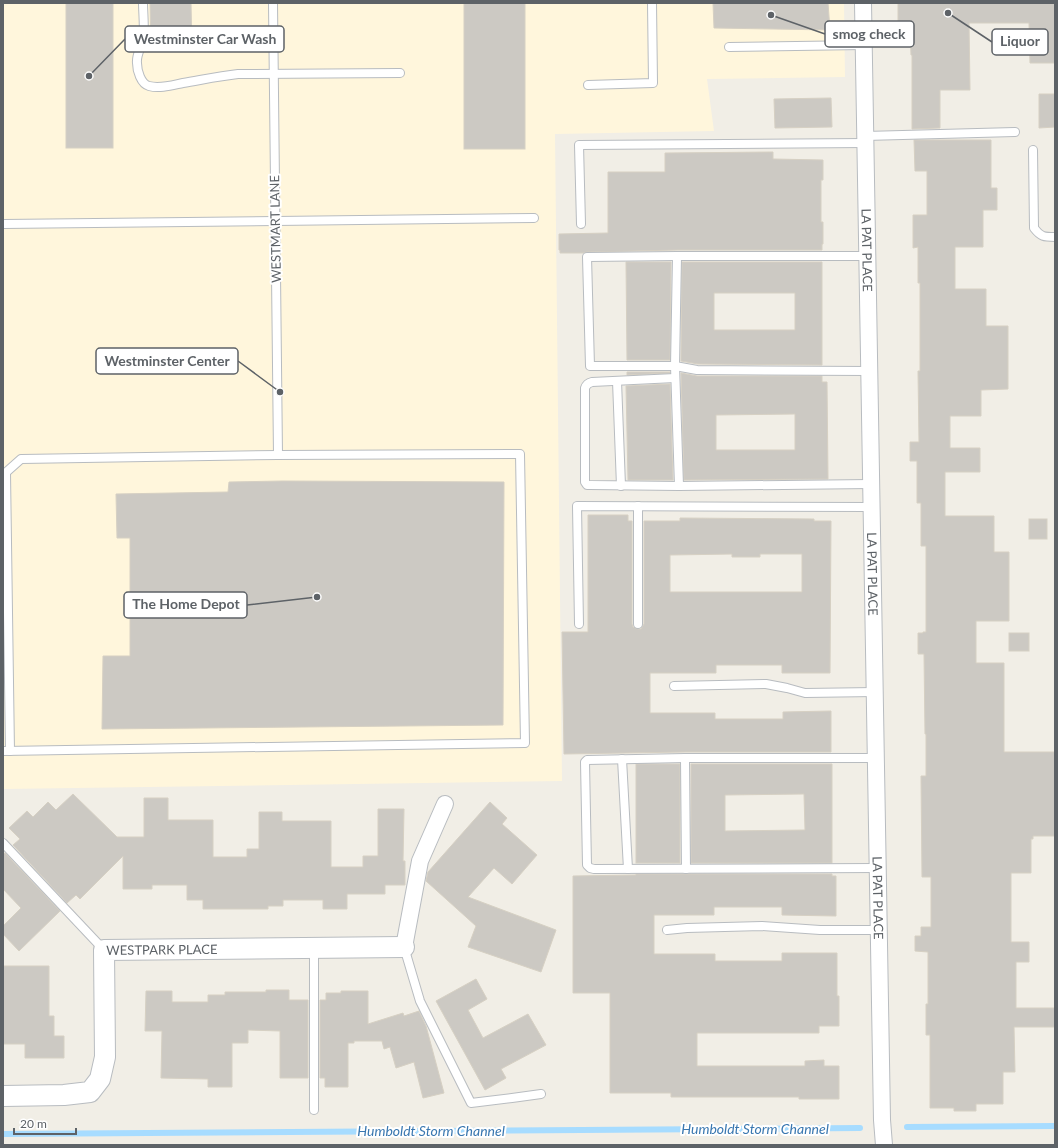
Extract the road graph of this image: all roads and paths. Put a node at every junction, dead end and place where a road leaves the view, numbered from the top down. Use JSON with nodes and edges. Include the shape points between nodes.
{"nodes":[{"id":1,"x":143,"y":3,"type":"edge"},
{"id":2,"x":273,"y":3,"type":"edge"},
{"id":3,"x":652,"y":3,"type":"edge"},
{"id":4,"x":863,"y":3,"type":"edge"},
{"id":5,"x":864,"y":45,"type":"junction"},
{"id":6,"x":729,"y":47,"type":"dead end"},
{"id":7,"x":400,"y":73,"type":"dead end"},
{"id":8,"x":274,"y":74,"type":"junction"},
{"id":9,"x":588,"y":85,"type":"dead end"},
{"id":10,"x":1015,"y":132,"type":"dead end"},
{"id":11,"x":866,"y":139,"type":"junction"},
{"id":12,"x":1033,"y":150,"type":"dead end"},
{"id":13,"x":534,"y":218,"type":"dead end"},
{"id":14,"x":275,"y":221,"type":"junction"},
{"id":15,"x":3,"y":224,"type":"edge"},
{"id":16,"x":581,"y":224,"type":"dead end"},
{"id":17,"x":1055,"y":237,"type":"edge"},
{"id":18,"x":677,"y":256,"type":"junction"},
{"id":19,"x":867,"y":256,"type":"junction"},
{"id":20,"x":675,"y":366,"type":"junction"},
{"id":21,"x":869,"y":371,"type":"junction"},
{"id":22,"x":675,"y":378,"type":"junction"},
{"id":23,"x":617,"y":381,"type":"junction"},
{"id":24,"x":278,"y":455,"type":"junction"},
{"id":25,"x":4,"y":474,"type":"edge"},
{"id":26,"x":871,"y":484,"type":"junction"},
{"id":27,"x":621,"y":486,"type":"junction"},
{"id":28,"x":679,"y":486,"type":"junction"},
{"id":29,"x":638,"y":506,"type":"junction"},
{"id":30,"x":872,"y":507,"type":"junction"},
{"id":31,"x":579,"y":624,"type":"dead end"},
{"id":32,"x":638,"y":624,"type":"dead end"},
{"id":33,"x":674,"y":686,"type":"dead end"},
{"id":34,"x":875,"y":692,"type":"junction"},
{"id":35,"x":7,"y":751,"type":"edge"},
{"id":36,"x":685,"y":758,"type":"junction"},
{"id":37,"x":876,"y":758,"type":"junction"},
{"id":38,"x":622,"y":759,"type":"junction"},
{"id":39,"x":445,"y":804,"type":"dead end"},
{"id":40,"x":3,"y":843,"type":"edge"},
{"id":41,"x":878,"y":868,"type":"junction"},
{"id":42,"x":628,"y":869,"type":"junction"},
{"id":43,"x":686,"y":869,"type":"junction"},
{"id":44,"x":667,"y":930,"type":"dead end"},
{"id":45,"x":879,"y":930,"type":"junction"},
{"id":46,"x":404,"y":947,"type":"junction"},
{"id":47,"x":314,"y":948,"type":"junction"},
{"id":48,"x":104,"y":950,"type":"junction"},
{"id":49,"x":541,"y":1094,"type":"dead end"},
{"id":50,"x":3,"y":1096,"type":"edge"},
{"id":51,"x":314,"y":1110,"type":"dead end"},
{"id":52,"x":883,"y":1133,"type":"edge"}],
"edges":[{"from":1,"to":8,"type":"lane","via":[[144,40],[137,62],[138,73],[148,86],[167,86],[238,74]]},
{"from":2,"to":8,"type":"lane","name":"WESTMART LANE"},
{"from":3,"to":9,"type":"lane","via":[[653,82]]},
{"from":4,"to":5,"type":"street","name":"LA PAT PLACE"},
{"from":5,"to":6,"type":"lane"},
{"from":5,"to":11,"type":"street","name":"LA PAT PLACE"},
{"from":7,"to":8,"type":"lane"},
{"from":8,"to":14,"type":"lane","name":"WESTMART LANE"},
{"from":10,"to":11,"type":"lane"},
{"from":11,"to":16,"type":"lane","via":[[579,145]]},
{"from":11,"to":19,"type":"street","name":"LA PAT PLACE"},
{"from":12,"to":17,"type":"lane","via":[[1034,228],[1039,235]]},
{"from":13,"to":14,"type":"lane"},
{"from":14,"to":15,"type":"lane"},
{"from":14,"to":24,"type":"lane","name":"WESTMART LANE"},
{"from":18,"to":19,"type":"lane"},
{"from":18,"to":20,"type":"lane"},
{"from":18,"to":20,"type":"lane","via":[[587,257],[590,366]]},
{"from":19,"to":21,"type":"street","name":"LA PAT PLACE"},
{"from":20,"to":21,"type":"lane","via":[[697,370]]},
{"from":20,"to":22,"type":"lane"},
{"from":21,"to":26,"type":"street","name":"LA PAT PLACE"},
{"from":22,"to":23,"type":"lane"},
{"from":22,"to":28,"type":"lane"},
{"from":23,"to":27,"type":"lane"},
{"from":23,"to":27,"type":"lane","via":[[592,382],[584,388],[585,482],[587,485]]},
{"from":24,"to":25,"type":"lane","via":[[21,459]]},
{"from":24,"to":35,"type":"lane","via":[[520,454],[525,743]]},
{"from":25,"to":35,"type":"lane"},
{"from":26,"to":28,"type":"lane"},
{"from":26,"to":30,"type":"street","name":"LA PAT PLACE"},
{"from":27,"to":28,"type":"lane"},
{"from":29,"to":30,"type":"lane"},
{"from":29,"to":31,"type":"lane","via":[[577,506]]},
{"from":29,"to":32,"type":"lane"},
{"from":30,"to":34,"type":"street","name":"LA PAT PLACE"},
{"from":33,"to":34,"type":"lane","via":[[766,684],[805,693]]},
{"from":34,"to":37,"type":"street","name":"LA PAT PLACE"},
{"from":36,"to":37,"type":"lane"},
{"from":36,"to":38,"type":"lane"},
{"from":36,"to":43,"type":"lane"},
{"from":37,"to":41,"type":"street","name":"LA PAT PLACE"},
{"from":38,"to":42,"type":"lane"},
{"from":38,"to":42,"type":"lane","via":[[589,759],[585,762],[587,865],[594,869]]},
{"from":39,"to":46,"type":"street","via":[[420,861]]},
{"from":40,"to":48,"type":"lane"},
{"from":41,"to":43,"type":"lane"},
{"from":41,"to":45,"type":"street","name":"LA PAT PLACE"},
{"from":42,"to":43,"type":"lane"},
{"from":44,"to":45,"type":"lane","via":[[762,926],[820,930]]},
{"from":45,"to":52,"type":"street","name":"LA PAT PLACE"},
{"from":46,"to":47,"type":"street","name":"WESTPARK PLACE"},
{"from":46,"to":49,"type":"lane","via":[[420,1001],[472,1102]]},
{"from":47,"to":48,"type":"street","name":"WESTPARK PLACE"},
{"from":47,"to":51,"type":"lane"},
{"from":48,"to":50,"type":"street","name":"WESTPARK PLACE","via":[[105,1057],[100,1079],[90,1092]]}]}
